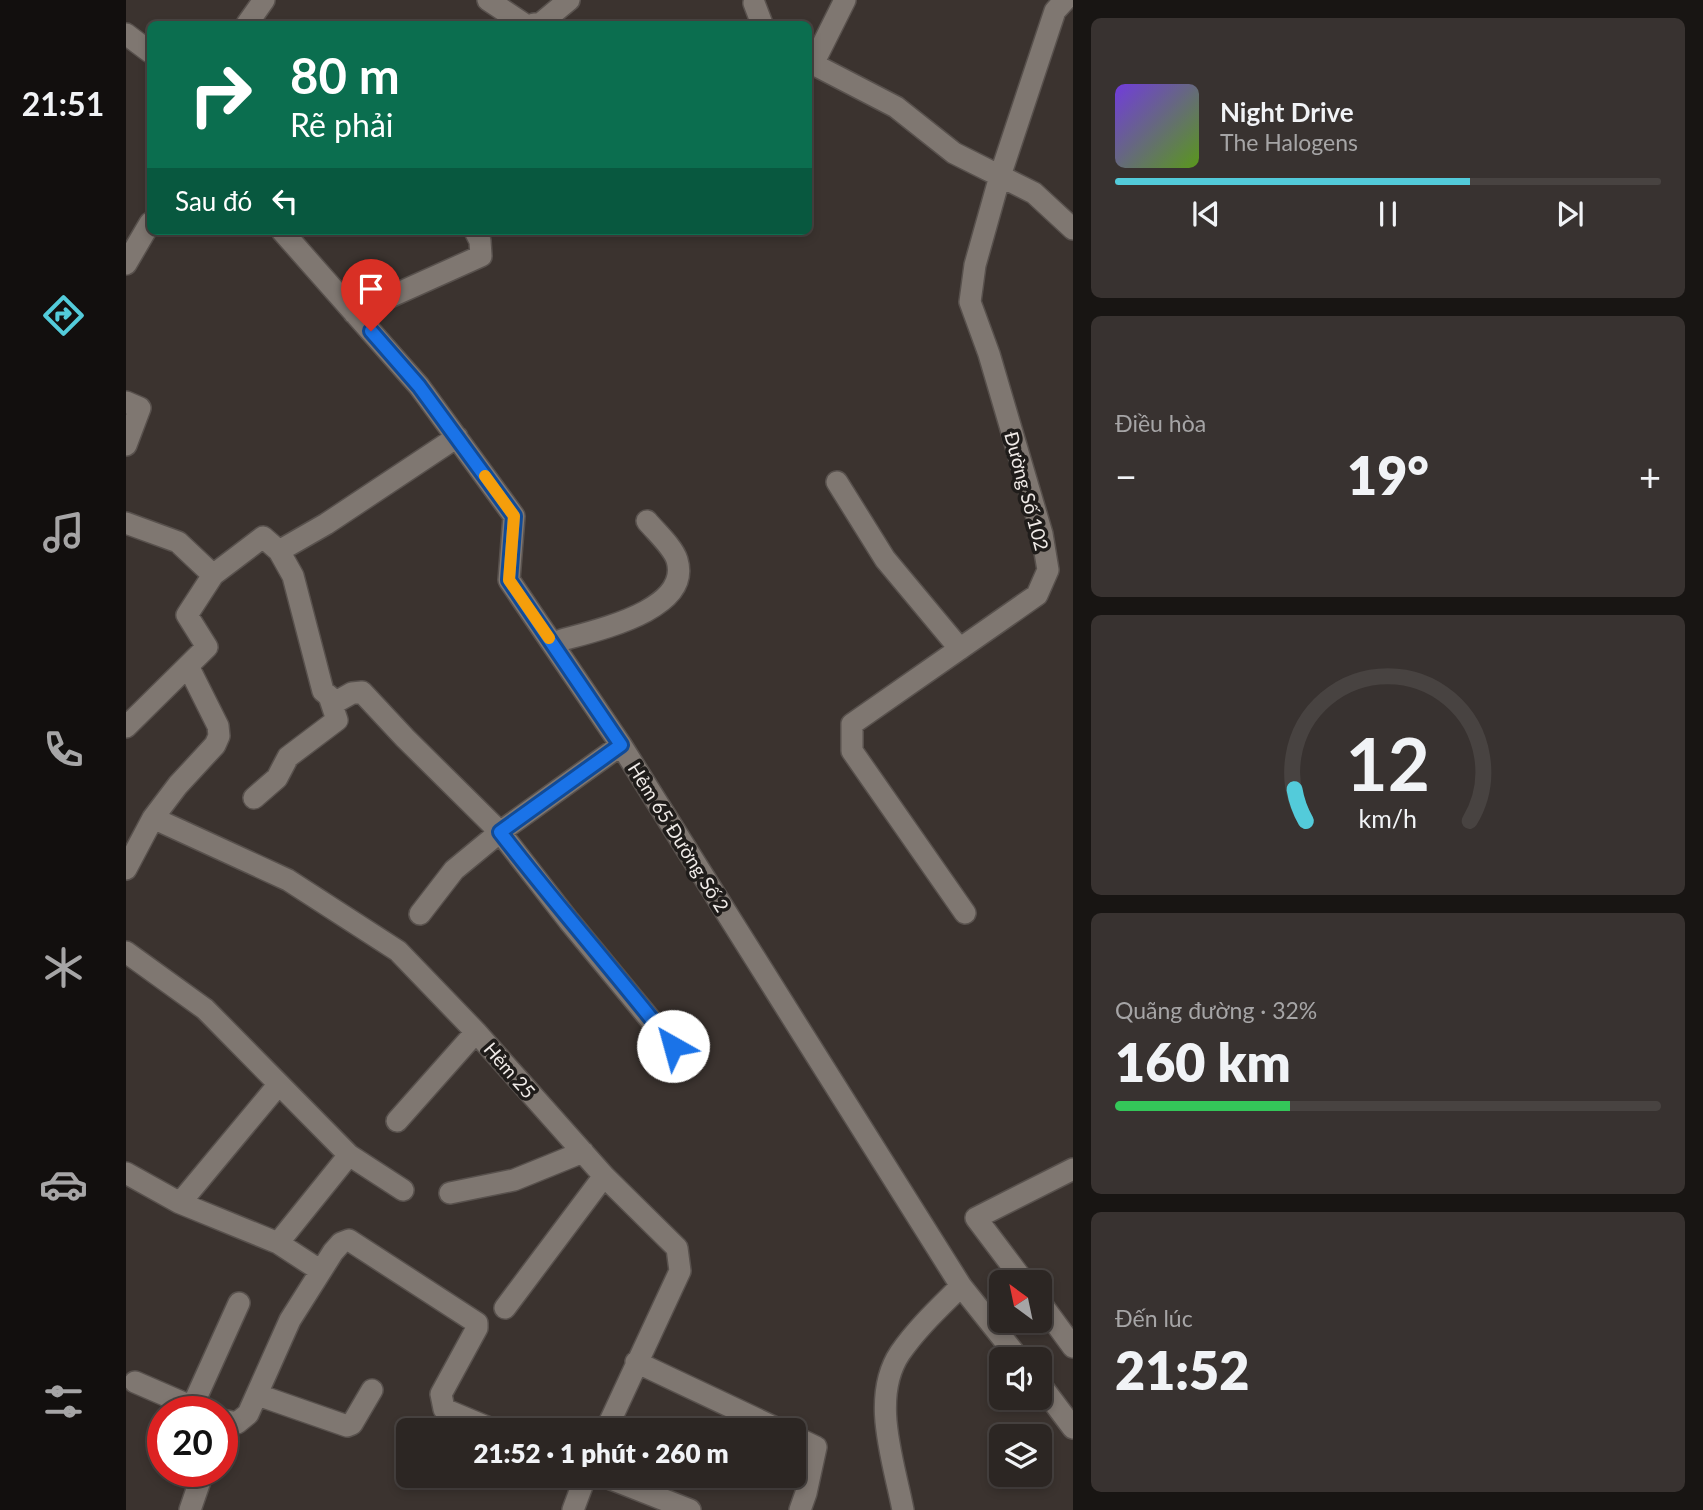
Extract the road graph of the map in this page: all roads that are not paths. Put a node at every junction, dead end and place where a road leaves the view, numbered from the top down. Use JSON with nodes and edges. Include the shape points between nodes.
{"nodes":[{"id":1,"x":264,"y":0,"type":"edge"},
{"id":2,"x":488,"y":0,"type":"edge"},
{"id":3,"x":569,"y":0,"type":"edge"},
{"id":4,"x":845,"y":0,"type":"edge"},
{"id":5,"x":1065,"y":0,"type":"edge"},
{"id":6,"x":754,"y":3,"type":"dead end"},
{"id":7,"x":249,"y":21,"type":"edge"},
{"id":8,"x":509,"y":21,"type":"edge"},
{"id":9,"x":544,"y":21,"type":"edge"},
{"id":10,"x":761,"y":21,"type":"edge"},
{"id":11,"x":126,"y":34,"type":"edge"},
{"id":12,"x":147,"y":50,"type":"edge"},
{"id":13,"x":812,"y":61,"type":"edge"},
{"id":14,"x":812,"y":66,"type":"edge"},
{"id":15,"x":1000,"y":176,"type":"junction"},
{"id":16,"x":147,"y":228,"type":"edge"},
{"id":17,"x":1073,"y":229,"type":"edge"},
{"id":18,"x":286,"y":235,"type":"edge"},
{"id":19,"x":477,"y":235,"type":"edge"},
{"id":20,"x":126,"y":264,"type":"edge"},
{"id":21,"x":354,"y":313,"type":"junction"},
{"id":22,"x":126,"y":402,"type":"edge"},
{"id":23,"x":457,"y":437,"type":"junction"},
{"id":24,"x":126,"y":445,"type":"edge"},
{"id":25,"x":837,"y":482,"type":"dead end"},
{"id":26,"x":647,"y":521,"type":"dead end"},
{"id":27,"x":126,"y":523,"type":"edge"},
{"id":28,"x":279,"y":551,"type":"junction"},
{"id":29,"x":213,"y":575,"type":"junction"},
{"id":30,"x":552,"y":643,"type":"junction"},
{"id":31,"x":960,"y":649,"type":"junction"},
{"id":32,"x":188,"y":666,"type":"junction"},
{"id":33,"x":330,"y":699,"type":"junction"},
{"id":34,"x":134,"y":705,"type":"edge"},
{"id":35,"x":126,"y":727,"type":"edge"},
{"id":36,"x":621,"y":745,"type":"junction"},
{"id":37,"x":254,"y":797,"type":"dead end"},
{"id":38,"x":153,"y":818,"type":"junction"},
{"id":39,"x":500,"y":832,"type":"junction"},
{"id":40,"x":126,"y":869,"type":"edge"},
{"id":41,"x":965,"y":913,"type":"dead end"},
{"id":42,"x":420,"y":914,"type":"dead end"},
{"id":43,"x":126,"y":952,"type":"edge"},
{"id":44,"x":476,"y":1032,"type":"junction"},
{"id":45,"x":673,"y":1046,"type":"dead end"},
{"id":46,"x":279,"y":1084,"type":"junction"},
{"id":47,"x":397,"y":1121,"type":"dead end"},
{"id":48,"x":583,"y":1152,"type":"junction"},
{"id":49,"x":349,"y":1156,"type":"junction"},
{"id":50,"x":1073,"y":1169,"type":"edge"},
{"id":51,"x":126,"y":1173,"type":"edge"},
{"id":52,"x":604,"y":1176,"type":"junction"},
{"id":53,"x":403,"y":1190,"type":"dead end"},
{"id":54,"x":450,"y":1193,"type":"dead end"},
{"id":55,"x":180,"y":1203,"type":"junction"},
{"id":56,"x":278,"y":1243,"type":"junction"},
{"id":57,"x":1015,"y":1270,"type":"edge"},
{"id":58,"x":321,"y":1271,"type":"junction"},
{"id":59,"x":961,"y":1286,"type":"junction"},
{"id":60,"x":239,"y":1303,"type":"dead end"},
{"id":61,"x":505,"y":1308,"type":"dead end"},
{"id":62,"x":1052,"y":1318,"type":"edge"},
{"id":63,"x":1010,"y":1347,"type":"edge"},
{"id":64,"x":1073,"y":1347,"type":"edge"},
{"id":65,"x":636,"y":1362,"type":"junction"},
{"id":66,"x":135,"y":1382,"type":"dead end"},
{"id":67,"x":372,"y":1390,"type":"dead end"},
{"id":68,"x":1052,"y":1393,"type":"edge"},
{"id":69,"x":258,"y":1395,"type":"junction"},
{"id":70,"x":166,"y":1396,"type":"edge"},
{"id":71,"x":203,"y":1396,"type":"edge"},
{"id":72,"x":1066,"y":1404,"type":"edge"},
{"id":73,"x":465,"y":1418,"type":"edge"},
{"id":74,"x":611,"y":1418,"type":"edge"},
{"id":75,"x":755,"y":1418,"type":"edge"},
{"id":76,"x":238,"y":1422,"type":"edge"},
{"id":77,"x":1073,"y":1428,"type":"edge"},
{"id":78,"x":806,"y":1442,"type":"edge"},
{"id":79,"x":198,"y":1487,"type":"edge"},
{"id":80,"x":581,"y":1488,"type":"edge"},
{"id":81,"x":634,"y":1488,"type":"edge"},
{"id":82,"x":190,"y":1510,"type":"edge"},
{"id":83,"x":573,"y":1510,"type":"edge"},
{"id":84,"x":690,"y":1510,"type":"edge"},
{"id":85,"x":800,"y":1510,"type":"edge"},
{"id":86,"x":903,"y":1510,"type":"edge"}],
"edges":[{"from":1,"to":7,"type":"street"},
{"from":2,"to":8,"type":"street"},
{"from":3,"to":9,"type":"street"},
{"from":4,"to":13,"type":"street"},
{"from":5,"to":15,"type":"street","name":"Đường Số 102","via":[[1055,11]]},
{"from":6,"to":10,"type":"street"},
{"from":11,"to":12,"type":"street"},
{"from":14,"to":15,"type":"street","via":[[896,107],[954,153]]},
{"from":15,"to":17,"type":"street","via":[[1034,193]]},
{"from":15,"to":31,"type":"street","name":"Đường Số 102","via":[[975,264],[970,302],[1042,534],[1048,570],[1037,595]]},
{"from":16,"to":20,"type":"street"},
{"from":18,"to":21,"type":"street","name":"Hẻm 65 Đường Số 2"},
{"from":19,"to":21,"type":"street","via":[[481,256]]},
{"from":21,"to":23,"type":"street","name":"Hẻm 65 Đường Số 2"},
{"from":22,"to":24,"type":"street","via":[[140,408]]},
{"from":23,"to":28,"type":"street"},
{"from":23,"to":30,"type":"street","name":"Hẻm 65 Đường Số 2","via":[[514,516],[509,580]]},
{"from":25,"to":31,"type":"street","via":[[885,559]]},
{"from":26,"to":30,"type":"street","via":[[676,558],[679,572],[666,600],[651,610]]},
{"from":27,"to":29,"type":"street","via":[[178,542]]},
{"from":28,"to":29,"type":"street","via":[[263,537]]},
{"from":28,"to":33,"type":"street","via":[[293,576],[323,691]]},
{"from":29,"to":32,"type":"street","via":[[187,615],[206,647]]},
{"from":30,"to":36,"type":"street","name":"Hẻm 65 Đường Số 2"},
{"from":31,"to":41,"type":"street","name":"Đường Số 102","via":[[852,724],[852,751]]},
{"from":32,"to":34,"type":"street"},
{"from":32,"to":38,"type":"street","via":[[219,736]]},
{"from":33,"to":37,"type":"street","via":[[337,720],[288,757],[277,778]]},
{"from":33,"to":39,"type":"street","via":[[336,702],[362,692]]},
{"from":34,"to":35,"type":"street"},
{"from":36,"to":39,"type":"street"},
{"from":36,"to":59,"type":"street","name":"Hẻm 65 Đường Số 2"},
{"from":38,"to":40,"type":"street"},
{"from":38,"to":44,"type":"street","name":"Hẻm 25","via":[[288,880],[398,951]]},
{"from":39,"to":42,"type":"street","via":[[454,870]]},
{"from":39,"to":45,"type":"street"},
{"from":43,"to":46,"type":"street","via":[[205,1009]]},
{"from":44,"to":47,"type":"street"},
{"from":44,"to":48,"type":"street","name":"Hẻm 25"},
{"from":46,"to":49,"type":"street"},
{"from":46,"to":55,"type":"street"},
{"from":48,"to":52,"type":"street","name":"Hẻm 25"},
{"from":48,"to":54,"type":"street","via":[[514,1180]]},
{"from":49,"to":53,"type":"street"},
{"from":49,"to":56,"type":"street"},
{"from":50,"to":57,"type":"street","via":[[976,1218]]},
{"from":51,"to":55,"type":"street"},
{"from":52,"to":61,"type":"street"},
{"from":52,"to":65,"type":"street","name":"Hẻm 25","via":[[677,1248],[680,1271]]},
{"from":55,"to":56,"type":"street"},
{"from":56,"to":58,"type":"street"},
{"from":58,"to":69,"type":"street","via":[[290,1320]]},
{"from":58,"to":73,"type":"street","via":[[341,1243],[349,1240],[473,1319],[477,1328],[440,1402],[444,1409]]},
{"from":59,"to":63,"type":"street","name":"Hẻm 65 Đường Số 2"},
{"from":59,"to":86,"type":"street","via":[[898,1355],[887,1388],[886,1416]]},
{"from":60,"to":71,"type":"street"},
{"from":62,"to":64,"type":"street"},
{"from":65,"to":74,"type":"street","name":"Hẻm 25"},
{"from":65,"to":75,"type":"street"},
{"from":66,"to":70,"type":"street"},
{"from":67,"to":69,"type":"street","via":[[347,1426]]},
{"from":68,"to":72,"type":"street"},
{"from":69,"to":76,"type":"street"},
{"from":72,"to":77,"type":"street"},
{"from":78,"to":85,"type":"street","via":[[816,1447]]},
{"from":79,"to":82,"type":"street"},
{"from":80,"to":83,"type":"street"},
{"from":81,"to":84,"type":"street"}]}
